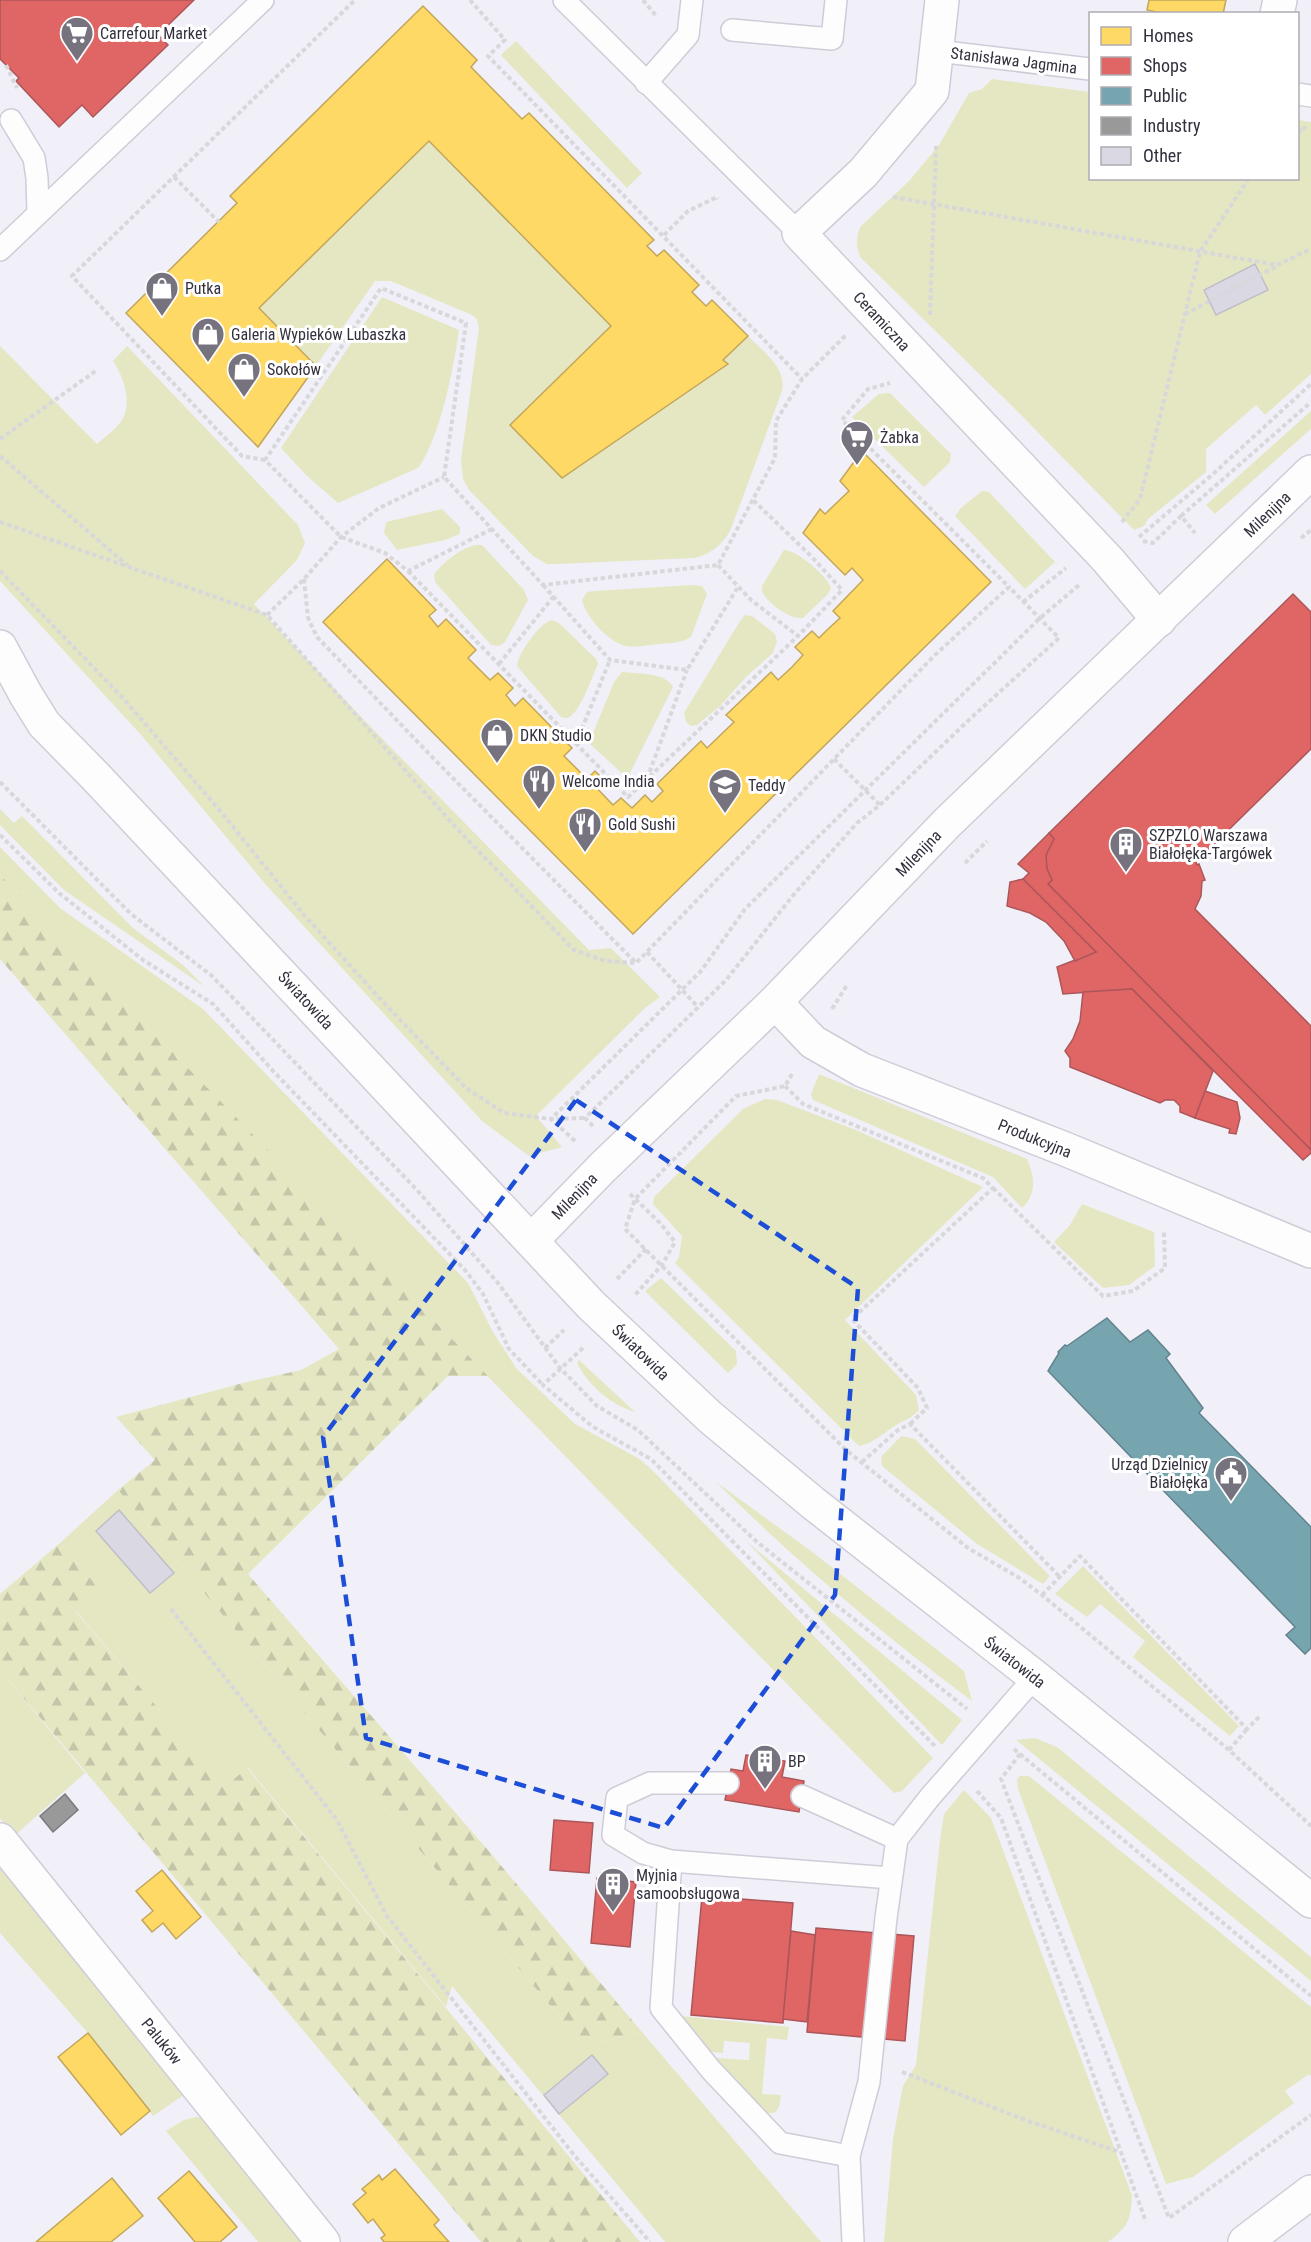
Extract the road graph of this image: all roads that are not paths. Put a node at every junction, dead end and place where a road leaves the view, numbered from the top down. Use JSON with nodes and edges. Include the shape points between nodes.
{"nodes":[{"id":1,"x":263,"y":0,"type":"edge"},
{"id":2,"x":564,"y":0,"type":"edge"},
{"id":3,"x":692,"y":0,"type":"edge"},
{"id":4,"x":836,"y":0,"type":"edge"},
{"id":5,"x":942,"y":0,"type":"edge"},
{"id":6,"x":732,"y":30,"type":"dead end"},
{"id":7,"x":937,"y":51,"type":"junction"},
{"id":8,"x":1089,"y":69,"type":"edge"},
{"id":9,"x":646,"y":83,"type":"junction"},
{"id":10,"x":11,"y":120,"type":"dead end"},
{"id":11,"x":38,"y":212,"type":"junction"},
{"id":12,"x":799,"y":232,"type":"junction"},
{"id":13,"x":0,"y":250,"type":"edge"},
{"id":14,"x":1311,"y":472,"type":"edge"},
{"id":15,"x":1159,"y":620,"type":"junction"},
{"id":16,"x":0,"y":647,"type":"edge"},
{"id":17,"x":0,"y":697,"type":"edge"},
{"id":18,"x":44,"y":724,"type":"junction"},
{"id":19,"x":775,"y":1002,"type":"junction"},
{"id":20,"x":532,"y":1240,"type":"junction"},
{"id":21,"x":1311,"y":1251,"type":"edge"},
{"id":22,"x":1035,"y":1677,"type":"junction"},
{"id":23,"x":728,"y":1783,"type":"dead end"},
{"id":24,"x":802,"y":1796,"type":"dead end"},
{"id":25,"x":897,"y":1839,"type":"junction"},
{"id":26,"x":0,"y":1840,"type":"edge"},
{"id":27,"x":671,"y":1861,"type":"junction"},
{"id":28,"x":891,"y":1878,"type":"junction"},
{"id":29,"x":1311,"y":1901,"type":"edge"},
{"id":30,"x":849,"y":2156,"type":"junction"},
{"id":31,"x":1311,"y":2192,"type":"edge"},
{"id":32,"x":324,"y":2242,"type":"edge"},
{"id":33,"x":853,"y":2242,"type":"edge"},
{"id":34,"x":1245,"y":2242,"type":"edge"}],
"edges":[{"from":1,"to":11,"type":"lane"},
{"from":2,"to":9,"type":"lane"},
{"from":3,"to":9,"type":"lane","via":[[688,35]]},
{"from":4,"to":6,"type":"lane","via":[[832,39]]},
{"from":5,"to":7,"type":"street"},
{"from":7,"to":8,"type":"lane","name":"Stanisława Jagmina"},
{"from":7,"to":12,"type":"street","via":[[932,90],[863,172]]},
{"from":9,"to":12,"type":"lane"},
{"from":10,"to":11,"type":"lane","via":[[34,158]]},
{"from":11,"to":13,"type":"lane"},
{"from":12,"to":15,"type":"street","name":"Ceramiczna","via":[[1106,535]]},
{"from":14,"to":15,"type":"street","name":"Milenijna"},
{"from":15,"to":19,"type":"street","name":"Milenijna","via":[[947,823]]},
{"from":16,"to":18,"type":"street","name":"Światowida"},
{"from":17,"to":18,"type":"street","name":"Światowida"},
{"from":18,"to":20,"type":"street","name":"Światowida"},
{"from":19,"to":20,"type":"street","name":"Milenijna"},
{"from":19,"to":21,"type":"street","name":"Produkcyjna","via":[[813,1042],[862,1070]]},
{"from":20,"to":22,"type":"street","name":"Światowida","via":[[591,1305],[710,1417]]},
{"from":22,"to":25,"type":"lane"},
{"from":22,"to":29,"type":"street","name":"Światowida"},
{"from":23,"to":27,"type":"lane","via":[[650,1784],[617,1798],[613,1835],[643,1853]]},
{"from":24,"to":25,"type":"lane"},
{"from":25,"to":28,"type":"lane"},
{"from":26,"to":32,"type":"street","name":"Pałuków"},
{"from":27,"to":28,"type":"lane"},
{"from":27,"to":30,"type":"lane","via":[[661,2008],[711,2070],[780,2143]]},
{"from":28,"to":30,"type":"lane","via":[[869,2082]]},
{"from":30,"to":33,"type":"lane"},
{"from":31,"to":34,"type":"street"}]}
